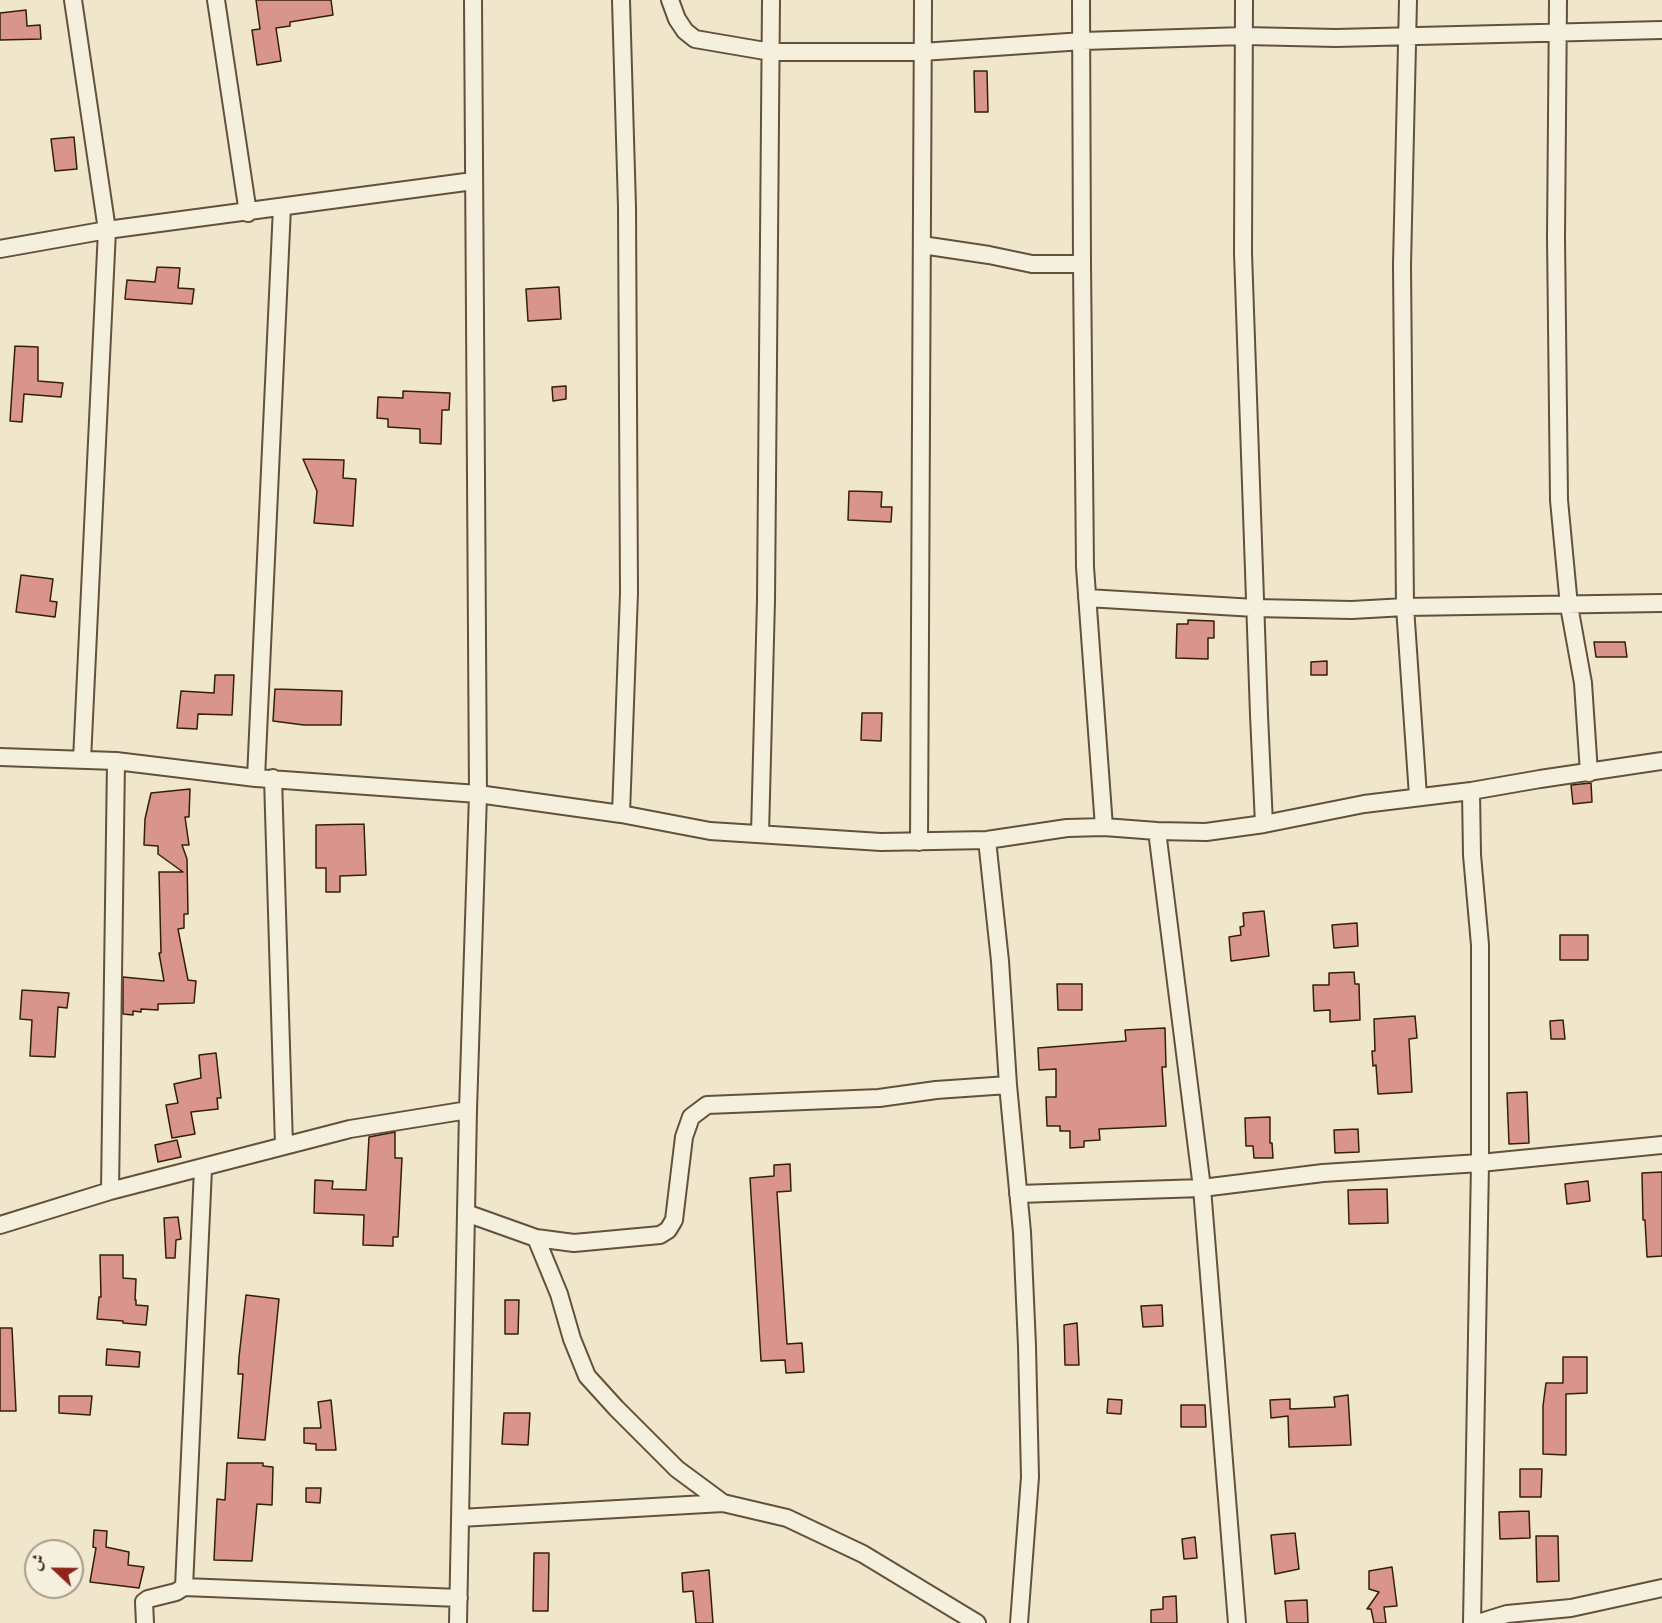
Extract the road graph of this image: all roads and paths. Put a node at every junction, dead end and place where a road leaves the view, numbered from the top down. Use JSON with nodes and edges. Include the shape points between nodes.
{"nodes":[{"id":1,"x":74,"y":0,"type":"edge"},
{"id":2,"x":216,"y":0,"type":"edge"},
{"id":3,"x":473,"y":0,"type":"edge"},
{"id":4,"x":621,"y":0,"type":"edge"},
{"id":5,"x":670,"y":0,"type":"edge"},
{"id":6,"x":771,"y":0,"type":"edge"},
{"id":7,"x":923,"y":0,"type":"edge"},
{"id":8,"x":1082,"y":0,"type":"edge"},
{"id":9,"x":1244,"y":0,"type":"edge"},
{"id":10,"x":1408,"y":0,"type":"edge"},
{"id":11,"x":1558,"y":0,"type":"edge"},
{"id":12,"x":1662,"y":30,"type":"edge"},
{"id":13,"x":1558,"y":33,"type":"junction"},
{"id":14,"x":1244,"y":36,"type":"junction"},
{"id":15,"x":1408,"y":36,"type":"junction"},
{"id":16,"x":1083,"y":40,"type":"junction"},
{"id":17,"x":771,"y":52,"type":"junction"},
{"id":18,"x":922,"y":52,"type":"junction"},
{"id":19,"x":473,"y":181,"type":"junction"},
{"id":20,"x":282,"y":207,"type":"junction"},
{"id":21,"x":248,"y":213,"type":"junction"},
{"id":22,"x":107,"y":230,"type":"junction"},
{"id":23,"x":922,"y":245,"type":"junction"},
{"id":24,"x":0,"y":249,"type":"edge"},
{"id":25,"x":1082,"y":264,"type":"junction"},
{"id":26,"x":1088,"y":598,"type":"junction"},
{"id":27,"x":1662,"y":603,"type":"edge"},
{"id":28,"x":1569,"y":606,"type":"junction"},
{"id":29,"x":1405,"y":607,"type":"junction"},
{"id":30,"x":1255,"y":608,"type":"junction"},
{"id":31,"x":0,"y":757,"type":"edge"},
{"id":32,"x":82,"y":760,"type":"junction"},
{"id":33,"x":117,"y":761,"type":"junction"},
{"id":34,"x":1662,"y":761,"type":"edge"},
{"id":35,"x":1589,"y":772,"type":"junction"},
{"id":36,"x":256,"y":778,"type":"junction"},
{"id":37,"x":273,"y":778,"type":"junction"},
{"id":38,"x":1471,"y":791,"type":"junction"},
{"id":39,"x":478,"y":794,"type":"junction"},
{"id":40,"x":1418,"y":796,"type":"junction"},
{"id":41,"x":621,"y":814,"type":"junction"},
{"id":42,"x":1264,"y":824,"type":"junction"},
{"id":43,"x":1104,"y":827,"type":"junction"},
{"id":44,"x":1157,"y":831,"type":"junction"},
{"id":45,"x":760,"y":834,"type":"junction"},
{"id":46,"x":987,"y":840,"type":"junction"},
{"id":47,"x":919,"y":842,"type":"junction"},
{"id":48,"x":1008,"y":1085,"type":"junction"},
{"id":49,"x":468,"y":1110,"type":"junction"},
{"id":50,"x":1662,"y":1145,"type":"edge"},
{"id":51,"x":284,"y":1146,"type":"junction"},
{"id":52,"x":1479,"y":1163,"type":"junction"},
{"id":53,"x":203,"y":1168,"type":"junction"},
{"id":54,"x":1202,"y":1188,"type":"junction"},
{"id":55,"x":110,"y":1191,"type":"junction"},
{"id":56,"x":1018,"y":1194,"type":"junction"},
{"id":57,"x":466,"y":1213,"type":"junction"},
{"id":58,"x":0,"y":1225,"type":"edge"},
{"id":59,"x":536,"y":1238,"type":"junction"},
{"id":60,"x":723,"y":1503,"type":"junction"},
{"id":61,"x":460,"y":1518,"type":"junction"},
{"id":62,"x":184,"y":1587,"type":"junction"},
{"id":63,"x":1662,"y":1588,"type":"edge"},
{"id":64,"x":459,"y":1598,"type":"junction"},
{"id":65,"x":145,"y":1623,"type":"edge"},
{"id":66,"x":458,"y":1623,"type":"edge"},
{"id":67,"x":977,"y":1623,"type":"edge"},
{"id":68,"x":1019,"y":1623,"type":"edge"},
{"id":69,"x":1237,"y":1623,"type":"edge"},
{"id":70,"x":1472,"y":1623,"type":"edge"},
{"id":71,"x":1478,"y":1623,"type":"edge"}],
"edges":[{"from":1,"to":22,"type":"street"},
{"from":2,"to":21,"type":"street"},
{"from":3,"to":19,"type":"street"},
{"from":4,"to":41,"type":"street","via":[[627,207],[629,593]]},
{"from":5,"to":17,"type":"street","via":[[681,25],[695,39]]},
{"from":6,"to":17,"type":"street"},
{"from":7,"to":18,"type":"street"},
{"from":8,"to":16,"type":"street"},
{"from":9,"to":14,"type":"street"},
{"from":10,"to":15,"type":"street"},
{"from":11,"to":13,"type":"street"},
{"from":12,"to":13,"type":"street"},
{"from":13,"to":15,"type":"street"},
{"from":13,"to":28,"type":"street","via":[[1560,500]]},
{"from":14,"to":15,"type":"street"},
{"from":14,"to":16,"type":"street"},
{"from":14,"to":30,"type":"street","via":[[1243,253]]},
{"from":15,"to":29,"type":"street","via":[[1402,288]]},
{"from":16,"to":18,"type":"street"},
{"from":16,"to":25,"type":"street"},
{"from":17,"to":18,"type":"street"},
{"from":17,"to":45,"type":"street"},
{"from":18,"to":23,"type":"street"},
{"from":19,"to":20,"type":"street"},
{"from":19,"to":39,"type":"street"},
{"from":20,"to":21,"type":"street"},
{"from":20,"to":36,"type":"street"},
{"from":21,"to":22,"type":"street"},
{"from":22,"to":24,"type":"street"},
{"from":22,"to":32,"type":"street"},
{"from":23,"to":25,"type":"street","via":[[1032,264]]},
{"from":23,"to":47,"type":"street"},
{"from":25,"to":26,"type":"street"},
{"from":26,"to":30,"type":"street"},
{"from":26,"to":43,"type":"street"},
{"from":27,"to":28,"type":"street"},
{"from":28,"to":29,"type":"street"},
{"from":28,"to":35,"type":"street","via":[[1583,683]]},
{"from":29,"to":30,"type":"street"},
{"from":29,"to":40,"type":"street"},
{"from":30,"to":42,"type":"street"},
{"from":31,"to":32,"type":"street"},
{"from":32,"to":33,"type":"street"},
{"from":33,"to":36,"type":"street"},
{"from":33,"to":55,"type":"street"},
{"from":34,"to":35,"type":"street"},
{"from":35,"to":38,"type":"street"},
{"from":36,"to":37,"type":"street"},
{"from":37,"to":39,"type":"street"},
{"from":37,"to":51,"type":"street"},
{"from":38,"to":40,"type":"street"},
{"from":38,"to":52,"type":"street","via":[[1480,945]]},
{"from":39,"to":41,"type":"street"},
{"from":39,"to":49,"type":"street"},
{"from":40,"to":42,"type":"street"},
{"from":41,"to":45,"type":"street","via":[[710,831]]},
{"from":42,"to":44,"type":"street","via":[[1206,832]]},
{"from":43,"to":44,"type":"street"},
{"from":43,"to":46,"type":"street","via":[[1066,828]]},
{"from":44,"to":54,"type":"street"},
{"from":45,"to":47,"type":"street"},
{"from":46,"to":47,"type":"street"},
{"from":46,"to":48,"type":"street"},
{"from":48,"to":56,"type":"street"},
{"from":48,"to":59,"type":"street","via":[[879,1098],[707,1105],[691,1117],[684,1137],[674,1220],[668,1230],[660,1235],[574,1243]]},
{"from":49,"to":51,"type":"street","via":[[350,1129]]},
{"from":49,"to":57,"type":"street"},
{"from":50,"to":52,"type":"street"},
{"from":51,"to":53,"type":"street"},
{"from":52,"to":54,"type":"street","via":[[1323,1173]]},
{"from":52,"to":70,"type":"street"},
{"from":53,"to":55,"type":"street"},
{"from":53,"to":62,"type":"street"},
{"from":54,"to":56,"type":"street"},
{"from":54,"to":69,"type":"street"},
{"from":55,"to":58,"type":"street"},
{"from":56,"to":68,"type":"street","via":[[1028,1346],[1030,1477]]},
{"from":57,"to":59,"type":"street"},
{"from":57,"to":61,"type":"street"},
{"from":59,"to":60,"type":"street","via":[[587,1376],[677,1469]]},
{"from":60,"to":61,"type":"street"},
{"from":60,"to":67,"type":"street","via":[[787,1518],[862,1554]]},
{"from":61,"to":64,"type":"street"},
{"from":62,"to":64,"type":"street"},
{"from":62,"to":65,"type":"street","via":[[144,1602]]},
{"from":63,"to":71,"type":"street","via":[[1571,1608],[1508,1614]]},
{"from":64,"to":66,"type":"street"}]}
